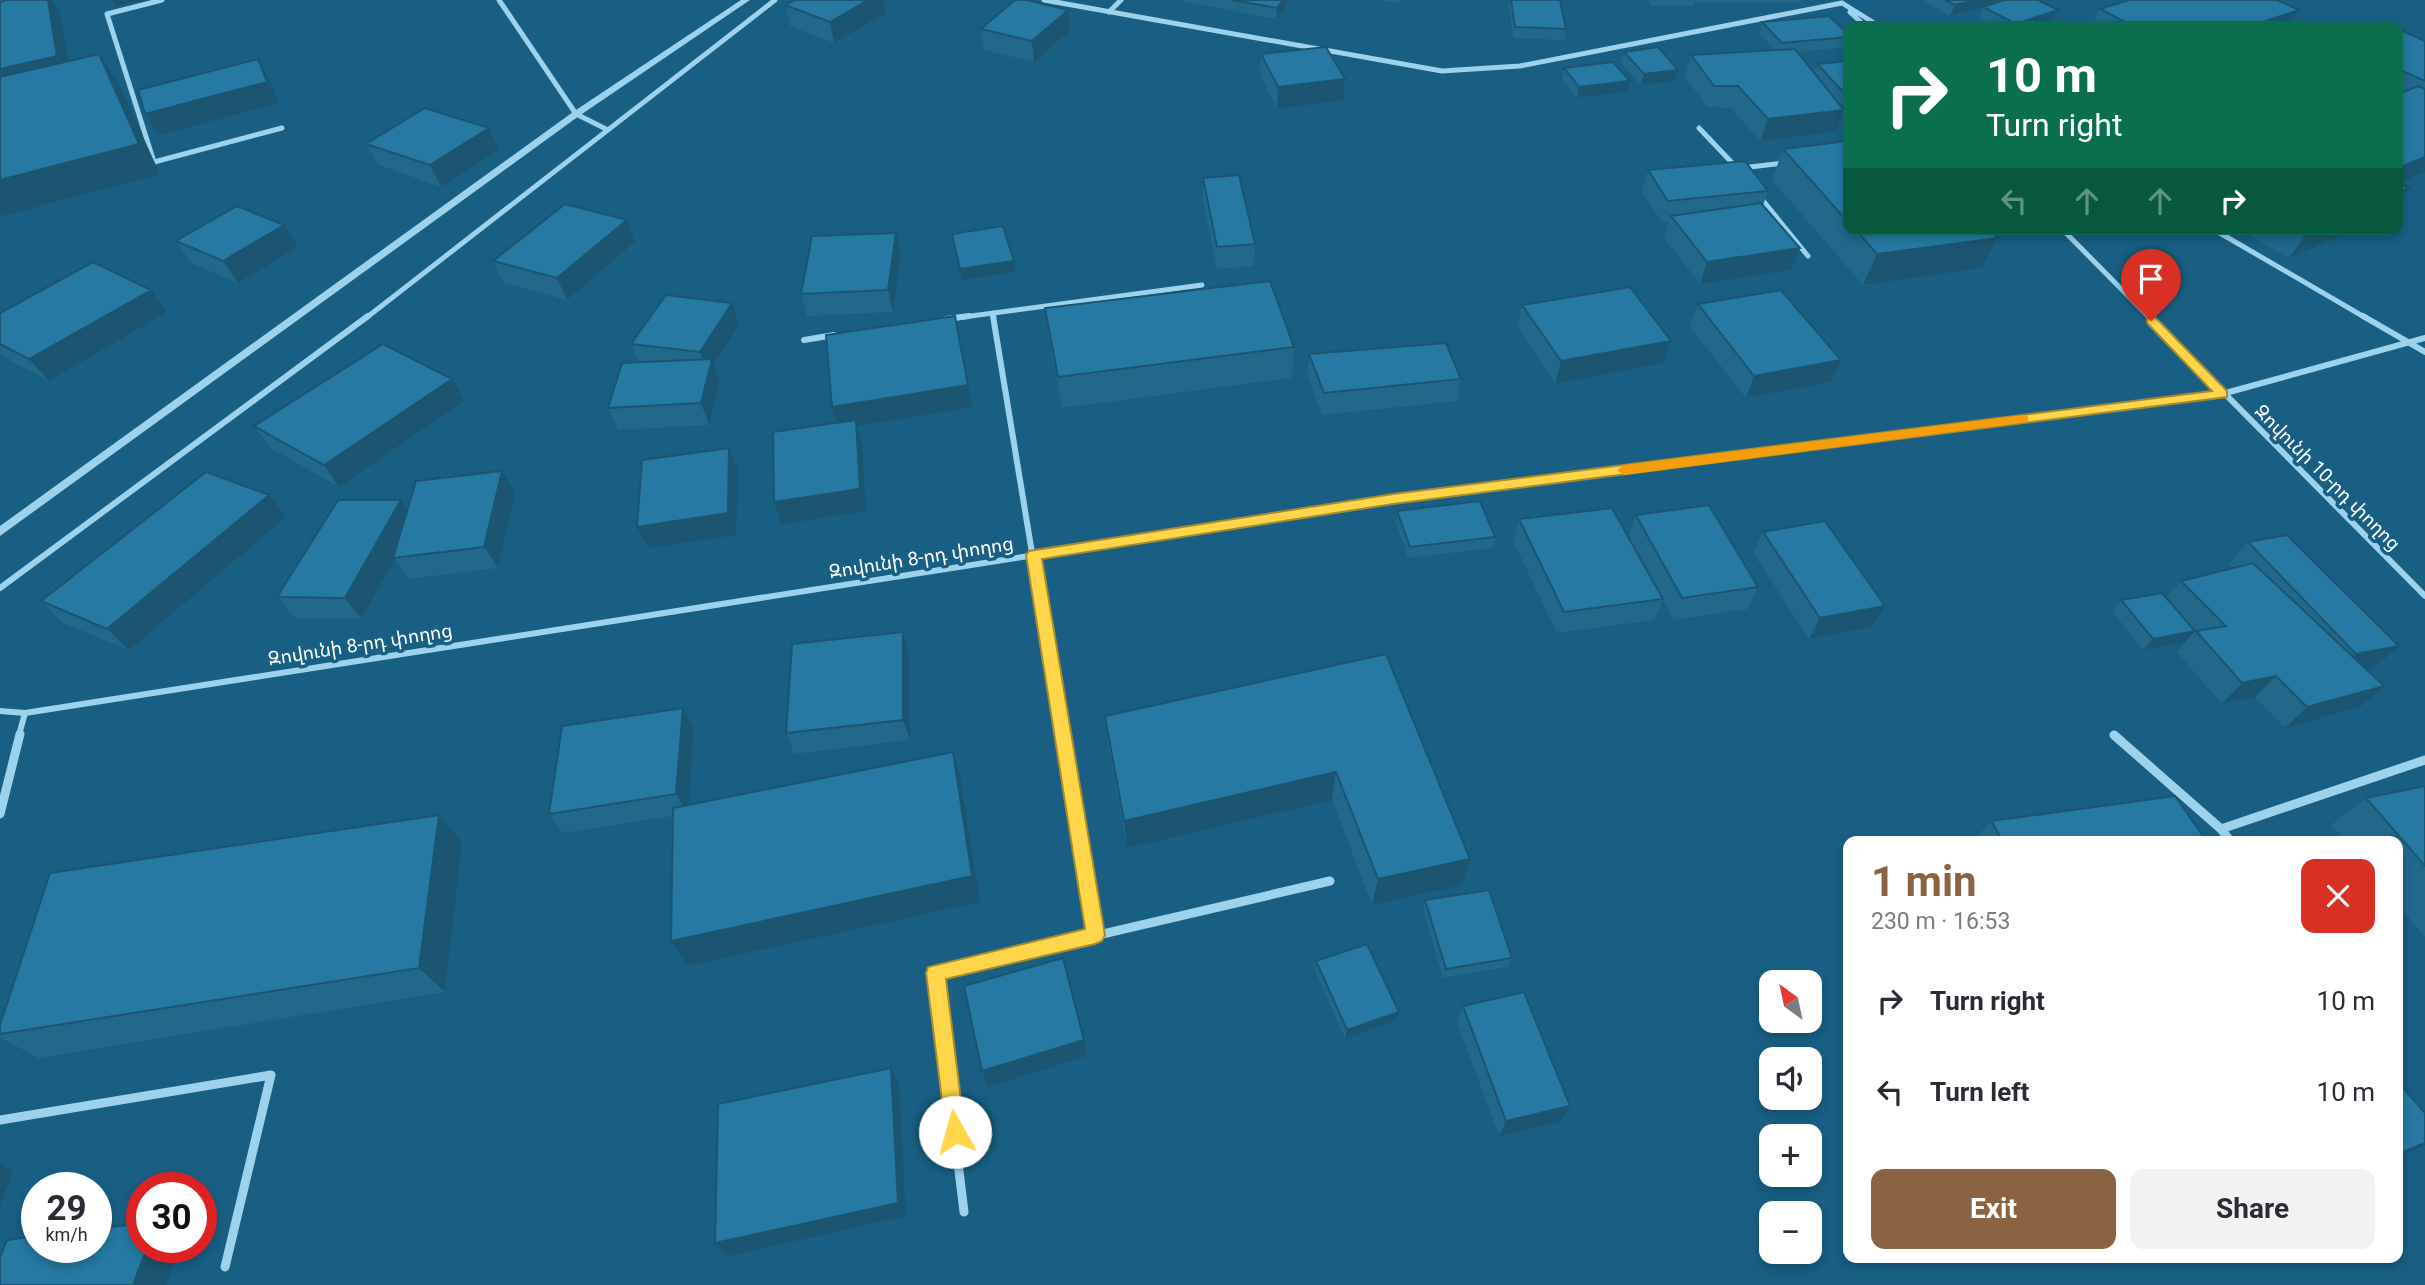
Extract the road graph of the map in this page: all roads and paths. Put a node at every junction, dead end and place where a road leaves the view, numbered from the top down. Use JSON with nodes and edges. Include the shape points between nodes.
{"nodes":[{"id":1,"x":162,"y":0,"type":"edge"},
{"id":2,"x":499,"y":0,"type":"edge"},
{"id":3,"x":746,"y":0,"type":"edge"},
{"id":4,"x":775,"y":0,"type":"edge"},
{"id":5,"x":1044,"y":0,"type":"edge"},
{"id":6,"x":1121,"y":0,"type":"edge"},
{"id":7,"x":1842,"y":1,"type":"edge"},
{"id":8,"x":1109,"y":12,"type":"junction"},
{"id":9,"x":1860,"y":21,"type":"edge"},
{"id":10,"x":1872,"y":21,"type":"edge"},
{"id":11,"x":127,"y":78,"type":"junction"},
{"id":12,"x":114,"y":81,"type":"edge"},
{"id":13,"x":576,"y":114,"type":"junction"},
{"id":14,"x":282,"y":128,"type":"dead end"},
{"id":15,"x":1699,"y":128,"type":"dead end"},
{"id":16,"x":608,"y":130,"type":"junction"},
{"id":17,"x":1793,"y":162,"type":"edge"},
{"id":18,"x":1737,"y":168,"type":"junction"},
{"id":19,"x":1745,"y":178,"type":"edge"},
{"id":20,"x":1753,"y":188,"type":"edge"},
{"id":21,"x":2068,"y":235,"type":"edge"},
{"id":22,"x":2223,"y":235,"type":"edge"},
{"id":23,"x":1808,"y":256,"type":"dead end"},
{"id":24,"x":1202,"y":285,"type":"dead end"},
{"id":25,"x":993,"y":313,"type":"junction"},
{"id":26,"x":939,"y":320,"type":"edge"},
{"id":27,"x":844,"y":334,"type":"edge"},
{"id":28,"x":2425,"y":338,"type":"edge"},
{"id":29,"x":804,"y":340,"type":"dead end"},
{"id":30,"x":2412,"y":344,"type":"junction"},
{"id":31,"x":2425,"y":352,"type":"edge"},
{"id":32,"x":2222,"y":394,"type":"junction"},
{"id":33,"x":0,"y":532,"type":"edge"},
{"id":34,"x":1034,"y":555,"type":"junction"},
{"id":35,"x":0,"y":588,"type":"edge"},
{"id":36,"x":2425,"y":596,"type":"edge"},
{"id":37,"x":0,"y":711,"type":"edge"},
{"id":38,"x":25,"y":713,"type":"junction"},
{"id":39,"x":2115,"y":735,"type":"dead end"},
{"id":40,"x":2425,"y":760,"type":"edge"},
{"id":41,"x":0,"y":814,"type":"edge"},
{"id":42,"x":2221,"y":829,"type":"junction"},
{"id":43,"x":2226,"y":836,"type":"edge"},
{"id":44,"x":1330,"y":881,"type":"dead end"},
{"id":45,"x":1095,"y":935,"type":"junction"},
{"id":46,"x":0,"y":1119,"type":"edge"},
{"id":47,"x":964,"y":1212,"type":"dead end"},
{"id":48,"x":225,"y":1267,"type":"dead end"}],
"edges":[{"from":1,"to":11,"type":"street","via":[[107,14]]},
{"from":2,"to":13,"type":"street"},
{"from":3,"to":13,"type":"street"},
{"from":4,"to":16,"type":"street"},
{"from":5,"to":8,"type":"street"},
{"from":6,"to":8,"type":"street"},
{"from":7,"to":8,"type":"street","via":[[1520,66],[1442,71]]},
{"from":7,"to":9,"type":"street"},
{"from":7,"to":10,"type":"street"},
{"from":11,"to":12,"type":"street"},
{"from":11,"to":14,"type":"street","via":[[154,162]]},
{"from":13,"to":16,"type":"street"},
{"from":13,"to":33,"type":"street"},
{"from":15,"to":18,"type":"street"},
{"from":16,"to":35,"type":"street","via":[[344,335]]},
{"from":17,"to":18,"type":"street"},
{"from":18,"to":19,"type":"street"},
{"from":20,"to":23,"type":"street"},
{"from":21,"to":32,"type":"street","name":"Զովունի 10-րդ փողոց"},
{"from":22,"to":30,"type":"street"},
{"from":24,"to":25,"type":"street"},
{"from":25,"to":26,"type":"street"},
{"from":25,"to":34,"type":"street"},
{"from":27,"to":29,"type":"street"},
{"from":28,"to":30,"type":"street","name":"Զովունի 8-րդ փողոց"},
{"from":30,"to":31,"type":"street"},
{"from":30,"to":32,"type":"street","name":"Զովունի 8-րդ փողոց"},
{"from":32,"to":34,"type":"street","name":"Զովունի 8-րդ փողոց","via":[[1393,499]]},
{"from":32,"to":36,"type":"street","name":"Զովունի 10-րդ փողոց"},
{"from":34,"to":38,"type":"street","name":"Զովունի 8-րդ փողոց"},
{"from":34,"to":45,"type":"street"},
{"from":37,"to":38,"type":"street","name":"Զովունի 8-րդ փողոց"},
{"from":38,"to":41,"type":"street"},
{"from":39,"to":42,"type":"street"},
{"from":40,"to":42,"type":"street"},
{"from":42,"to":43,"type":"street"},
{"from":44,"to":45,"type":"street"},
{"from":45,"to":47,"type":"street","via":[[935,973]]},
{"from":46,"to":48,"type":"street","via":[[271,1075]]}]}
